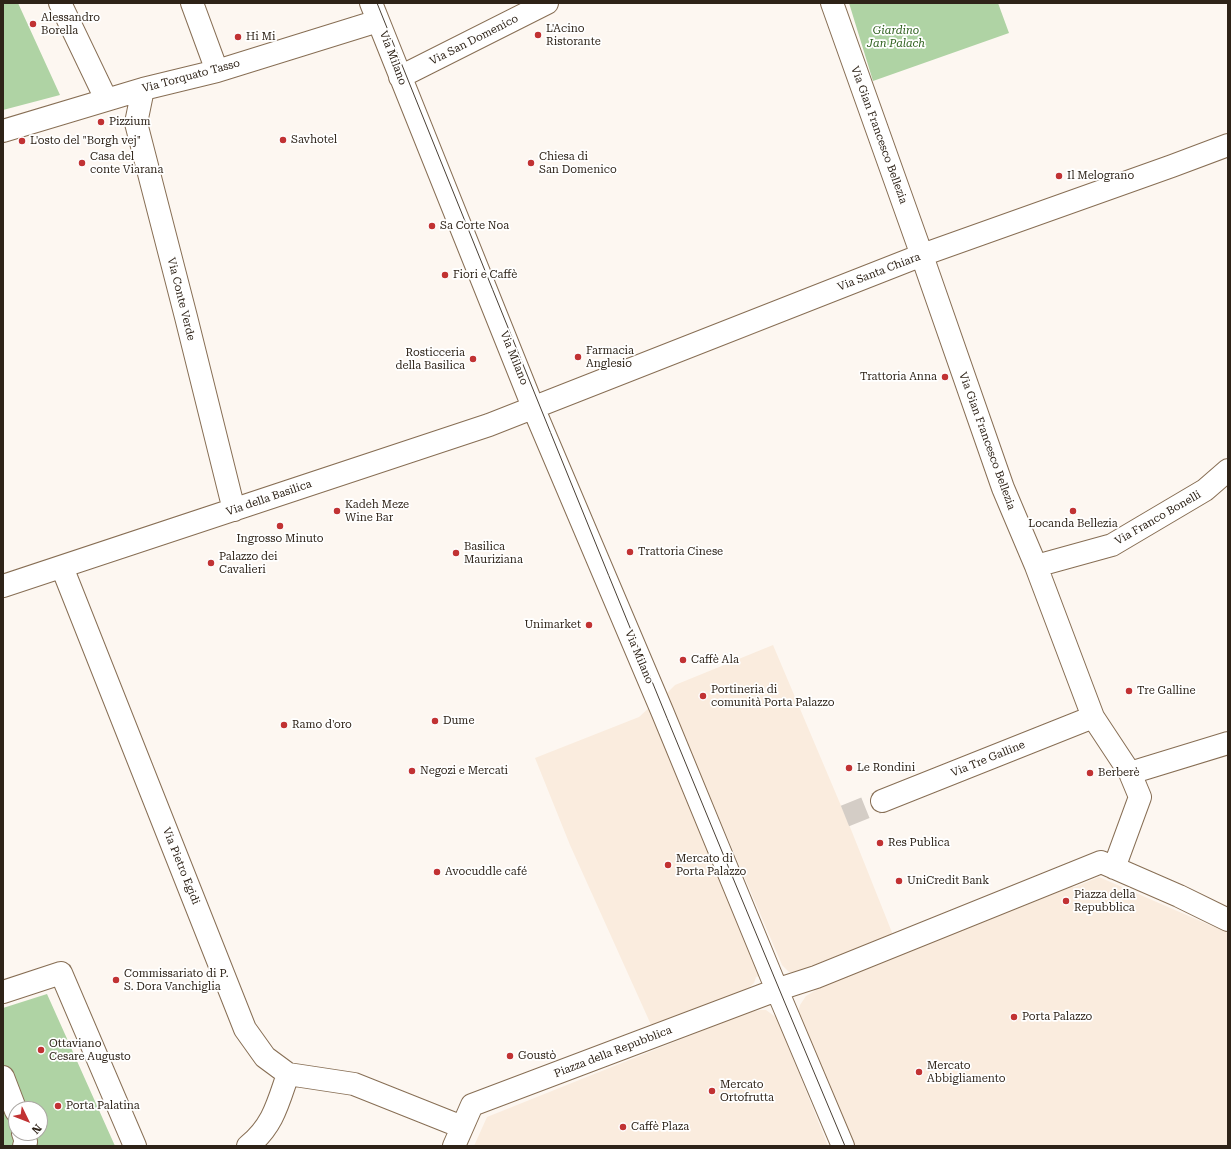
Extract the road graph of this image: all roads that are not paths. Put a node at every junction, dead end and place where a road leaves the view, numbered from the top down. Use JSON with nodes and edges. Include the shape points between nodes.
{"nodes":[{"id":1,"x":60,"y":3,"type":"edge"},
{"id":2,"x":192,"y":3,"type":"edge"},
{"id":3,"x":547,"y":3,"type":"edge"},
{"id":4,"x":832,"y":3,"type":"edge"},
{"id":5,"x":375,"y":12,"type":"edge"},
{"id":6,"x":217,"y":70,"type":"junction"},
{"id":7,"x":400,"y":77,"type":"junction"},
{"id":8,"x":143,"y":89,"type":"junction"},
{"id":9,"x":106,"y":99,"type":"junction"},
{"id":10,"x":12,"y":129,"type":"edge"},
{"id":11,"x":1228,"y":145,"type":"edge"},
{"id":12,"x":922,"y":255,"type":"junction"},
{"id":13,"x":533,"y":407,"type":"junction"},
{"id":14,"x":1228,"y":470,"type":"edge"},
{"id":15,"x":234,"y":510,"type":"junction"},
{"id":16,"x":62,"y":566,"type":"junction"},
{"id":17,"x":1036,"y":566,"type":"junction"},
{"id":18,"x":3,"y":586,"type":"edge"},
{"id":19,"x":1093,"y":717,"type":"junction"},
{"id":20,"x":1228,"y":743,"type":"edge"},
{"id":21,"x":1130,"y":773,"type":"junction"},
{"id":22,"x":882,"y":801,"type":"tunnel mouth"},
{"id":23,"x":1114,"y":868,"type":"junction"},
{"id":24,"x":1228,"y":920,"type":"edge"},
{"id":25,"x":777,"y":990,"type":"junction"},
{"id":26,"x":3,"y":992,"type":"edge"},
{"id":27,"x":288,"y":1074,"type":"junction"},
{"id":28,"x":3,"y":1077,"type":"edge"},
{"id":29,"x":12,"y":1101,"type":"edge"},
{"id":30,"x":458,"y":1137,"type":"edge"},
{"id":31,"x":135,"y":1146,"type":"edge"},
{"id":32,"x":248,"y":1146,"type":"edge"},
{"id":33,"x":843,"y":1146,"type":"edge"}],
"edges":[{"from":1,"to":9,"type":"street"},
{"from":2,"to":6,"type":"street"},
{"from":3,"to":7,"type":"street","name":"Via San Domenico"},
{"from":4,"to":12,"type":"street","name":"Via Gian Francesco Bellezia"},
{"from":5,"to":6,"type":"street","name":"Via Torquato Tasso"},
{"from":5,"to":7,"type":"street","name":"Via Milano"},
{"from":6,"to":8,"type":"street","name":"Via Torquato Tasso"},
{"from":7,"to":13,"type":"street","name":"Via Milano"},
{"from":8,"to":9,"type":"street","name":"Via Torquato Tasso"},
{"from":8,"to":15,"type":"street","name":"Via Conte Verde","via":[[136,123]]},
{"from":9,"to":10,"type":"street","name":"Via Torquato Tasso"},
{"from":11,"to":12,"type":"street","name":"Via Santa Chiara"},
{"from":12,"to":13,"type":"street","name":"Via Santa Chiara"},
{"from":12,"to":17,"type":"street","name":"Via Gian Francesco Bellezia","via":[[1003,488]]},
{"from":13,"to":15,"type":"street","name":"Via della Basilica","via":[[488,425]]},
{"from":13,"to":25,"type":"street","name":"Via Milano"},
{"from":14,"to":17,"type":"street","name":"Via Franco Bonelli","via":[[1205,490],[1112,545]]},
{"from":15,"to":16,"type":"street","name":"Via della Basilica"},
{"from":16,"to":18,"type":"street","name":"Via della Basilica"},
{"from":16,"to":27,"type":"street","name":"Via Pietro Egidi","via":[[245,1029],[265,1057]]},
{"from":17,"to":19,"type":"street","name":"Via Gian Francesco Bellezia"},
{"from":19,"to":21,"type":"street","name":"Via Gian Francesco Bellezia"},
{"from":19,"to":22,"type":"street","name":"Via Tre Galline"},
{"from":20,"to":21,"type":"street"},
{"from":21,"to":23,"type":"street","name":"Via Gian Francesco Bellezia","via":[[1140,797]]},
{"from":23,"to":24,"type":"street","name":"Piazza della Repubblica"},
{"from":23,"to":25,"type":"street","name":"Piazza della Repubblica","via":[[1101,862]]},
{"from":25,"to":30,"type":"street","name":"Piazza della Repubblica","via":[[472,1105]]},
{"from":25,"to":33,"type":"street"},
{"from":26,"to":31,"type":"street","via":[[61,973]]},
{"from":27,"to":30,"type":"street","name":"Piazza della Repubblica","via":[[354,1084]]},
{"from":27,"to":32,"type":"street","via":[[272,1119],[258,1138]]},
{"from":28,"to":29,"type":"street"}]}
